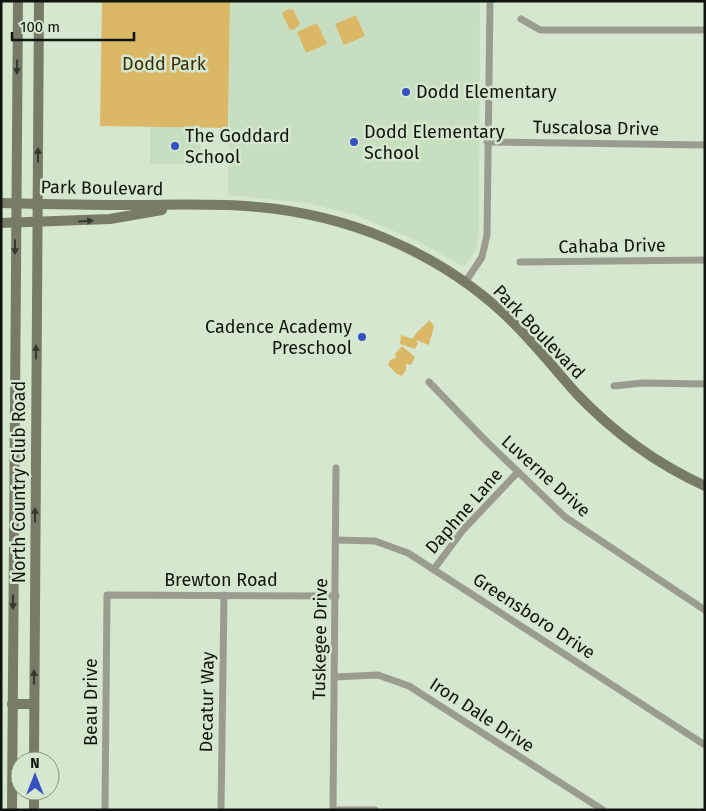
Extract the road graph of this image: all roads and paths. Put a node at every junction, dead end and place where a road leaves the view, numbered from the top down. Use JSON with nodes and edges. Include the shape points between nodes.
{"nodes":[{"id":1,"x":18,"y":1,"type":"edge"},
{"id":2,"x":39,"y":1,"type":"edge"},
{"id":3,"x":490,"y":1,"type":"edge"},
{"id":4,"x":521,"y":19,"type":"dead end"},
{"id":5,"x":705,"y":30,"type":"edge"},
{"id":6,"x":487,"y":142,"type":"junction"},
{"id":7,"x":705,"y":145,"type":"edge"},
{"id":8,"x":1,"y":203,"type":"edge"},
{"id":9,"x":15,"y":203,"type":"junction"},
{"id":10,"x":37,"y":204,"type":"junction"},
{"id":11,"x":189,"y":205,"type":"junction"},
{"id":12,"x":1,"y":223,"type":"edge"},
{"id":13,"x":15,"y":223,"type":"junction"},
{"id":14,"x":37,"y":223,"type":"junction"},
{"id":15,"x":705,"y":260,"type":"edge"},
{"id":16,"x":520,"y":262,"type":"dead end"},
{"id":17,"x":466,"y":282,"type":"junction"},
{"id":18,"x":429,"y":382,"type":"dead end"},
{"id":19,"x":705,"y":384,"type":"edge"},
{"id":20,"x":614,"y":386,"type":"dead end"},
{"id":21,"x":336,"y":468,"type":"dead end"},
{"id":22,"x":517,"y":473,"type":"junction"},
{"id":23,"x":705,"y":486,"type":"edge"},
{"id":24,"x":337,"y":540,"type":"junction"},
{"id":25,"x":434,"y":569,"type":"junction"},
{"id":26,"x":107,"y":595,"type":"joint"},
{"id":27,"x":224,"y":595,"type":"junction"},
{"id":28,"x":336,"y":596,"type":"junction"},
{"id":29,"x":705,"y":610,"type":"edge"},
{"id":30,"x":335,"y":677,"type":"junction"},
{"id":31,"x":12,"y":704,"type":"junction"},
{"id":32,"x":34,"y":704,"type":"junction"},
{"id":33,"x":705,"y":744,"type":"edge"},
{"id":34,"x":34,"y":751,"type":"edge"},
{"id":35,"x":12,"y":810,"type":"edge"},
{"id":36,"x":106,"y":810,"type":"edge"},
{"id":37,"x":221,"y":810,"type":"edge"},
{"id":38,"x":333,"y":810,"type":"edge"},
{"id":39,"x":375,"y":810,"type":"edge"},
{"id":40,"x":603,"y":810,"type":"edge"}],
"edges":[{"from":1,"to":9,"type":"main road","one_way":true},
{"from":10,"to":2,"type":"main road","name":"North Country Club Road","one_way":true},
{"from":3,"to":6,"type":"street"},
{"from":4,"to":5,"type":"street","via":[[540,30]]},
{"from":6,"to":7,"type":"street","name":"Tuscalosa Drive"},
{"from":6,"to":17,"type":"street","via":[[486,246]]},
{"from":8,"to":9,"type":"main road","name":"Park Boulevard"},
{"from":9,"to":10,"type":"main road","name":"Park Boulevard"},
{"from":9,"to":13,"type":"main road"},
{"from":10,"to":11,"type":"main road","name":"Park Boulevard"},
{"from":10,"to":14,"type":"main road","name":"North Country Club Road"},
{"from":14,"to":11,"type":"main road","name":"Park Boulevard","one_way":true,"via":[[110,219]]},
{"from":11,"to":17,"type":"main road","name":"Park Boulevard","via":[[259,207],[346,224],[408,248]]},
{"from":12,"to":13,"type":"main road","name":"Park Boulevard"},
{"from":13,"to":14,"type":"main road","name":"Park Boulevard"},
{"from":13,"to":31,"type":"main road","one_way":true},
{"from":32,"to":14,"type":"main road","name":"North Country Club Road","one_way":true},
{"from":15,"to":16,"type":"street","name":"Cahaba Drive"},
{"from":17,"to":23,"type":"main road","name":"Park Boulevard","via":[[516,326],[606,422],[652,457]]},
{"from":18,"to":22,"type":"street","name":"Luverne Drive"},
{"from":19,"to":20,"type":"street"},
{"from":21,"to":24,"type":"street","name":"Tuskegee Drive"},
{"from":22,"to":25,"type":"street","name":"Daphne Lane","via":[[463,530]]},
{"from":22,"to":29,"type":"street","name":"Luverne Drive","via":[[565,517]]},
{"from":24,"to":25,"type":"street","name":"Greensboro Drive","via":[[375,541],[408,553]]},
{"from":24,"to":28,"type":"street","name":"Tuskegee Drive"},
{"from":25,"to":33,"type":"street","name":"Greensboro Drive"},
{"from":26,"to":27,"type":"street","name":"Brewton Road"},
{"from":26,"to":36,"type":"street","name":"Beau Drive"},
{"from":27,"to":28,"type":"street","name":"Brewton Road"},
{"from":27,"to":37,"type":"street","name":"Decatur Way"},
{"from":28,"to":30,"type":"street","name":"Tuskegee Drive"},
{"from":30,"to":38,"type":"street","name":"Tuskegee Drive"},
{"from":30,"to":40,"type":"street","name":"Iron Dale Drive","via":[[378,674],[409,686]]},
{"from":31,"to":32,"type":"main road"},
{"from":31,"to":35,"type":"main road"},
{"from":32,"to":34,"type":"main road","name":"North Country Club Road"},
{"from":38,"to":39,"type":"street"}]}
